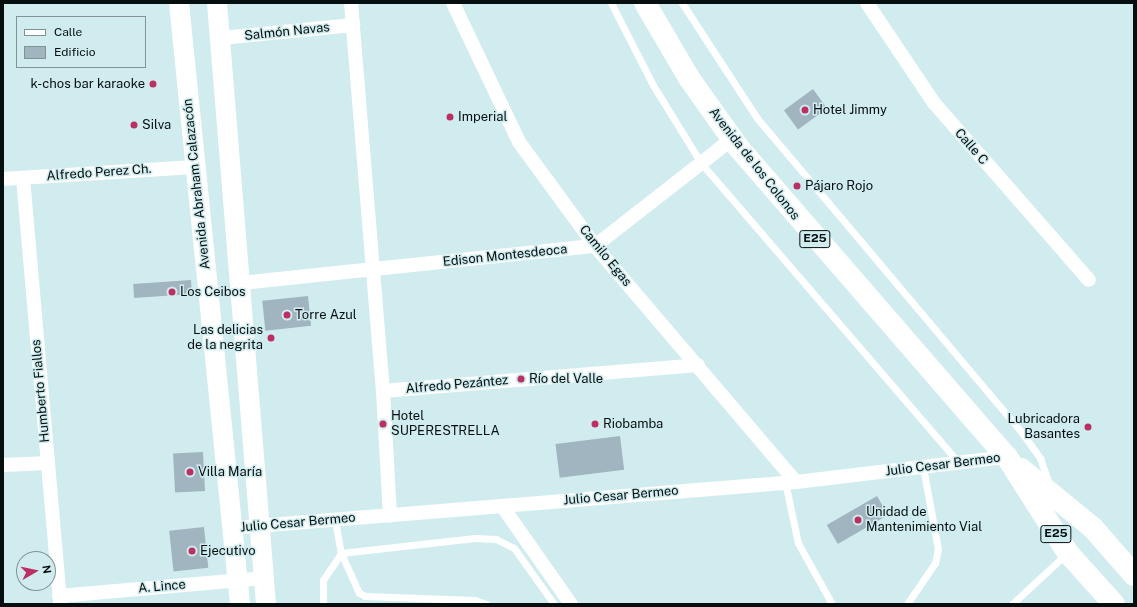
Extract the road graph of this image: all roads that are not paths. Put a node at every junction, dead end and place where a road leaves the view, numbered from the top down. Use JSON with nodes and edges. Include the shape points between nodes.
{"nodes":[{"id":1,"x":179,"y":3,"type":"edge"},
{"id":2,"x":217,"y":3,"type":"edge"},
{"id":3,"x":351,"y":3,"type":"edge"},
{"id":4,"x":611,"y":3,"type":"edge"},
{"id":5,"x":645,"y":3,"type":"edge"},
{"id":6,"x":682,"y":3,"type":"edge"},
{"id":7,"x":867,"y":3,"type":"edge"},
{"id":8,"x":459,"y":5,"type":"edge"},
{"id":9,"x":353,"y":25,"type":"junction"},
{"id":10,"x":221,"y":38,"type":"junction"},
{"id":11,"x":732,"y":139,"type":"junction"},
{"id":12,"x":701,"y":163,"type":"junction"},
{"id":13,"x":195,"y":167,"type":"junction"},
{"id":14,"x":23,"y":178,"type":"junction"},
{"id":15,"x":3,"y":179,"type":"edge"},
{"id":16,"x":596,"y":246,"type":"junction"},
{"id":17,"x":374,"y":270,"type":"junction"},
{"id":18,"x":1089,"y":280,"type":"dead end"},
{"id":19,"x":241,"y":283,"type":"junction"},
{"id":20,"x":698,"y":365,"type":"junction"},
{"id":21,"x":383,"y":391,"type":"junction"},
{"id":22,"x":1007,"y":457,"type":"junction"},
{"id":23,"x":48,"y":463,"type":"junction"},
{"id":24,"x":959,"y":463,"type":"junction"},
{"id":25,"x":3,"y":465,"type":"edge"},
{"id":26,"x":923,"y":467,"type":"junction"},
{"id":27,"x":791,"y":482,"type":"junction"},
{"id":28,"x":1053,"y":495,"type":"junction"},
{"id":29,"x":502,"y":506,"type":"junction"},
{"id":30,"x":390,"y":516,"type":"junction"},
{"id":31,"x":335,"y":520,"type":"junction"},
{"id":32,"x":261,"y":526,"type":"junction"},
{"id":33,"x":233,"y":528,"type":"junction"},
{"id":34,"x":341,"y":553,"type":"junction"},
{"id":35,"x":1068,"y":553,"type":"junction"},
{"id":36,"x":1134,"y":574,"type":"edge"},
{"id":37,"x":265,"y":578,"type":"junction"},
{"id":38,"x":238,"y":580,"type":"junction"},
{"id":39,"x":59,"y":600,"type":"edge"},
{"id":40,"x":240,"y":604,"type":"edge"},
{"id":41,"x":266,"y":604,"type":"edge"},
{"id":42,"x":323,"y":604,"type":"edge"},
{"id":43,"x":486,"y":604,"type":"edge"},
{"id":44,"x":554,"y":604,"type":"edge"},
{"id":45,"x":571,"y":604,"type":"edge"},
{"id":46,"x":832,"y":604,"type":"edge"},
{"id":47,"x":907,"y":604,"type":"edge"},
{"id":48,"x":1012,"y":604,"type":"edge"},
{"id":49,"x":1114,"y":604,"type":"edge"}],
"edges":[{"from":1,"to":13,"type":"main road","name":"Avenida Abraham Calazacón"},
{"from":2,"to":10,"type":"main road"},
{"from":3,"to":9,"type":"street"},
{"from":4,"to":12,"type":"lane","via":[[653,85]]},
{"from":5,"to":11,"type":"highway","name":"Avenida de los Colonos","number":"E25","via":[[689,78]]},
{"from":6,"to":28,"type":"lane","via":[[757,118],[1022,433],[1040,458]]},
{"from":7,"to":18,"type":"street","name":"Calle C","via":[[934,103]]},
{"from":8,"to":16,"type":"street","name":"Camilo Egas","via":[[519,142]]},
{"from":9,"to":10,"type":"street","name":"Salmón Navas"},
{"from":9,"to":17,"type":"street"},
{"from":10,"to":19,"type":"main road"},
{"from":11,"to":12,"type":"street"},
{"from":11,"to":22,"type":"highway","name":"Avenida de los Colonos","number":"E25","via":[[795,217]]},
{"from":12,"to":16,"type":"street"},
{"from":12,"to":24,"type":"lane"},
{"from":13,"to":14,"type":"street","name":"Alfredo Perez Ch."},
{"from":13,"to":33,"type":"main road","name":"Avenida Abraham Calazacón"},
{"from":14,"to":15,"type":"street","name":"Alfredo Perez Ch."},
{"from":14,"to":23,"type":"street","name":"Humberto Fiallos"},
{"from":16,"to":17,"type":"street","name":"Edison Montesdeoca"},
{"from":16,"to":20,"type":"street","name":"Camilo Egas"},
{"from":17,"to":19,"type":"street","name":"Edison Montesdeoca"},
{"from":17,"to":21,"type":"street"},
{"from":19,"to":32,"type":"main road"},
{"from":20,"to":21,"type":"street","name":"Alfredo Pezántez"},
{"from":20,"to":27,"type":"street","name":"Camilo Egas"},
{"from":21,"to":30,"type":"street"},
{"from":22,"to":24,"type":"street","name":"Julio Cesar Bermeo"},
{"from":22,"to":28,"type":"highway","name":"Avenida de los Colonos","number":"E25"},
{"from":22,"to":35,"type":"highway","name":"Avenida de los Colonos","number":"E25"},
{"from":23,"to":25,"type":"street"},
{"from":23,"to":39,"type":"street","name":"Humberto Fiallos"},
{"from":24,"to":26,"type":"street","name":"Julio Cesar Bermeo"},
{"from":26,"to":27,"type":"street","name":"Julio Cesar Bermeo"},
{"from":26,"to":47,"type":"lane","via":[[938,549],[935,563]]},
{"from":27,"to":29,"type":"street","name":"Julio Cesar Bermeo"},
{"from":27,"to":46,"type":"lane","via":[[798,543]]},
{"from":28,"to":36,"type":"highway","name":"Avenida de los Colonos","number":"E25","via":[[1093,528]]},
{"from":29,"to":30,"type":"street","name":"Julio Cesar Bermeo"},
{"from":29,"to":45,"type":"street"},
{"from":30,"to":31,"type":"street","name":"Julio Cesar Bermeo"},
{"from":31,"to":32,"type":"street","name":"Julio Cesar Bermeo"},
{"from":31,"to":34,"type":"lane"},
{"from":32,"to":33,"type":"street","name":"Julio Cesar Bermeo"},
{"from":32,"to":37,"type":"main road"},
{"from":33,"to":38,"type":"main road","name":"Avenida Abraham Calazacón"},
{"from":34,"to":42,"type":"lane","via":[[323,580]]},
{"from":34,"to":43,"type":"lane","via":[[359,593],[365,596],[476,600]]},
{"from":34,"to":44,"type":"lane","via":[[496,539],[514,548]]},
{"from":35,"to":48,"type":"lane"},
{"from":35,"to":49,"type":"highway","name":"Avenida de los Colonos","number":"E25"},
{"from":37,"to":38,"type":"street","name":"A. Lince"},
{"from":37,"to":41,"type":"main road"},
{"from":38,"to":39,"type":"street","name":"A. Lince"},
{"from":38,"to":40,"type":"main road","name":"Avenida Abraham Calazacón"}]}
